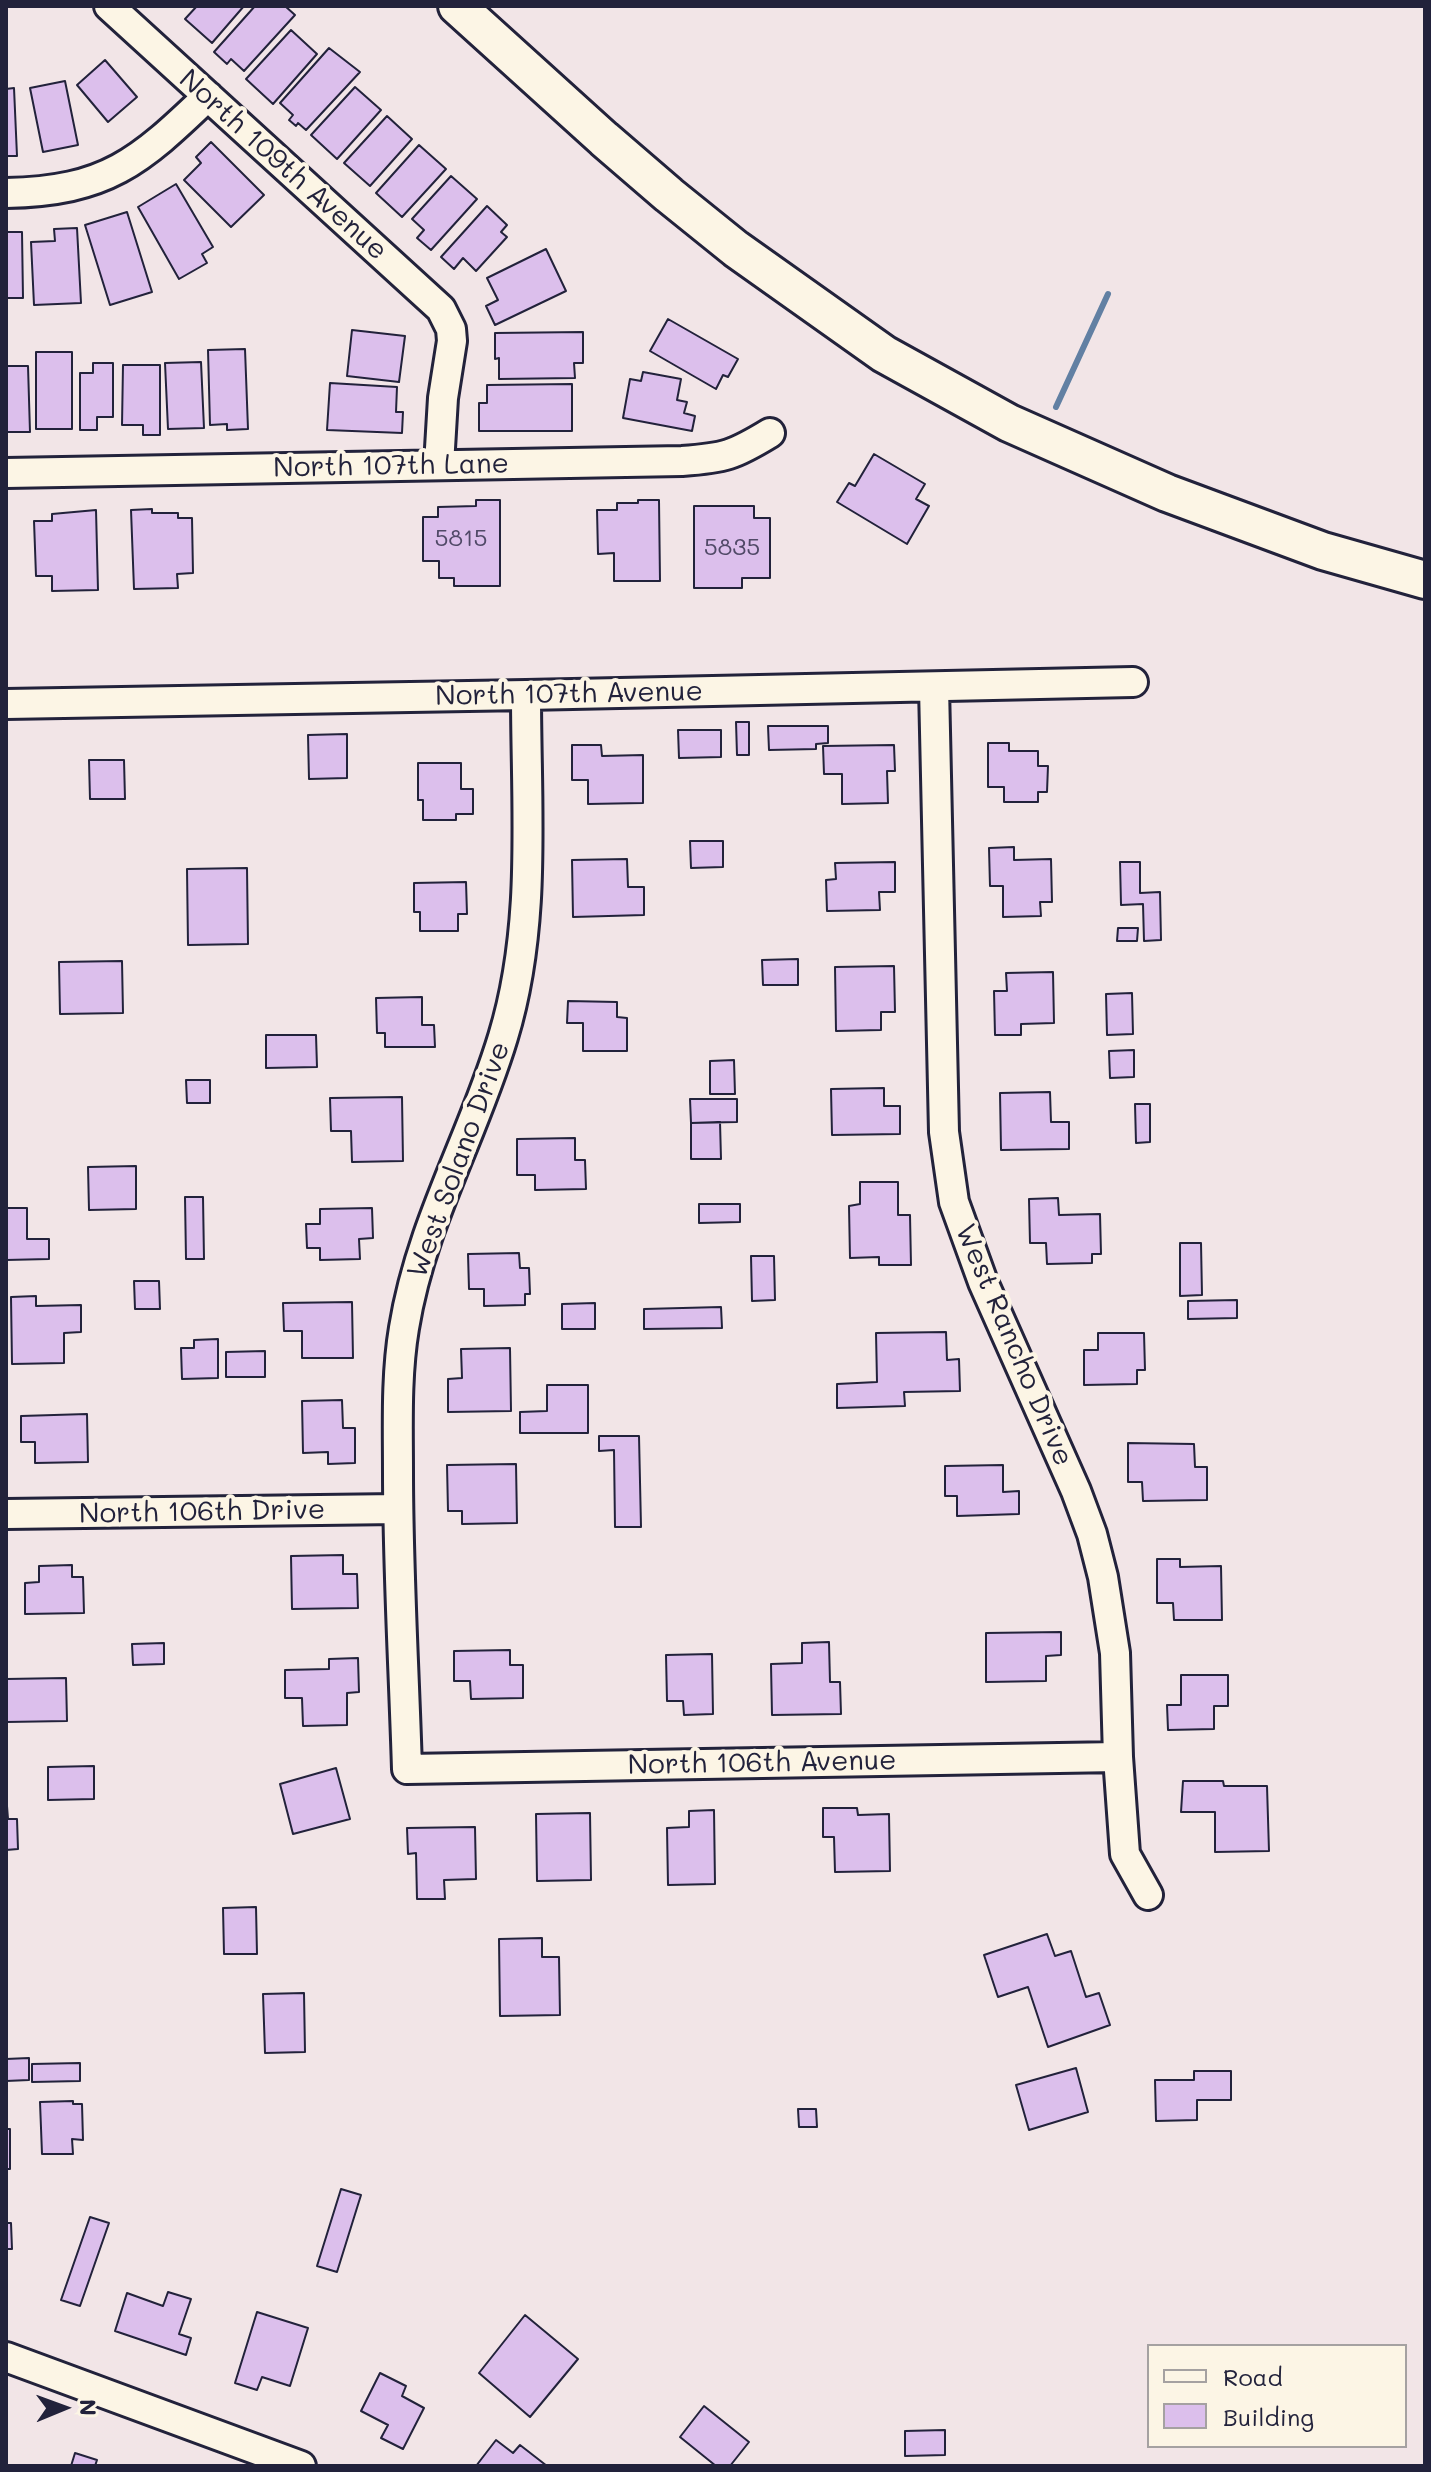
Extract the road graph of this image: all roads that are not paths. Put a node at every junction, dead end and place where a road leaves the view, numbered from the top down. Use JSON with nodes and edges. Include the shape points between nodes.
{"nodes":[{"id":1,"x":109,"y":6,"type":"edge"},
{"id":2,"x":457,"y":6,"type":"edge"},
{"id":3,"x":208,"y":96,"type":"junction"},
{"id":4,"x":6,"y":193,"type":"edge"},
{"id":5,"x":770,"y":433,"type":"dead end"},
{"id":6,"x":439,"y":465,"type":"junction"},
{"id":7,"x":6,"y":473,"type":"edge"},
{"id":8,"x":1425,"y":580,"type":"edge"},
{"id":9,"x":1133,"y":682,"type":"dead end"},
{"id":10,"x":934,"y":687,"type":"junction"},
{"id":11,"x":526,"y":695,"type":"junction"},
{"id":12,"x":6,"y":704,"type":"edge"},
{"id":13,"x":398,"y":1509,"type":"junction"},
{"id":14,"x":6,"y":1514,"type":"edge"},
{"id":15,"x":1118,"y":1757,"type":"junction"},
{"id":16,"x":407,"y":1769,"type":"joint"},
{"id":17,"x":1148,"y":1895,"type":"dead end"},
{"id":18,"x":6,"y":2357,"type":"edge"},
{"id":19,"x":301,"y":2466,"type":"edge"}],
"edges":[{"from":1,"to":3,"type":"street","name":"North 109th Avenue"},
{"from":2,"to":8,"type":"main road","via":[[680,204],[884,354],[1009,423],[1167,493]]},
{"from":3,"to":4,"type":"street","via":[[160,142],[122,168],[60,189]]},
{"from":3,"to":6,"type":"street","name":"North 109th Avenue","via":[[441,309],[452,341]]},
{"from":5,"to":6,"type":"street","name":"North 107th Lane","via":[[719,458]]},
{"from":6,"to":7,"type":"street","name":"North 107th Lane"},
{"from":9,"to":10,"type":"street","name":"North 107th Avenue"},
{"from":10,"to":11,"type":"street","name":"North 107th Avenue"},
{"from":10,"to":15,"type":"street","name":"West Rancho Drive","via":[[944,1132],[954,1202],[1092,1534],[1115,1653]]},
{"from":11,"to":12,"type":"street","name":"North 107th Avenue"},
{"from":11,"to":13,"type":"street","name":"West Solano Drive","via":[[522,955],[503,1037],[439,1200],[404,1328]]},
{"from":13,"to":14,"type":"street","name":"North 106th Drive"},
{"from":13,"to":16,"type":"street","name":"West Solano Drive"},
{"from":15,"to":16,"type":"street","name":"North 106th Avenue"},
{"from":15,"to":17,"type":"street","name":"West Rancho Drive","via":[[1125,1854]]},
{"from":18,"to":19,"type":"street"}]}
